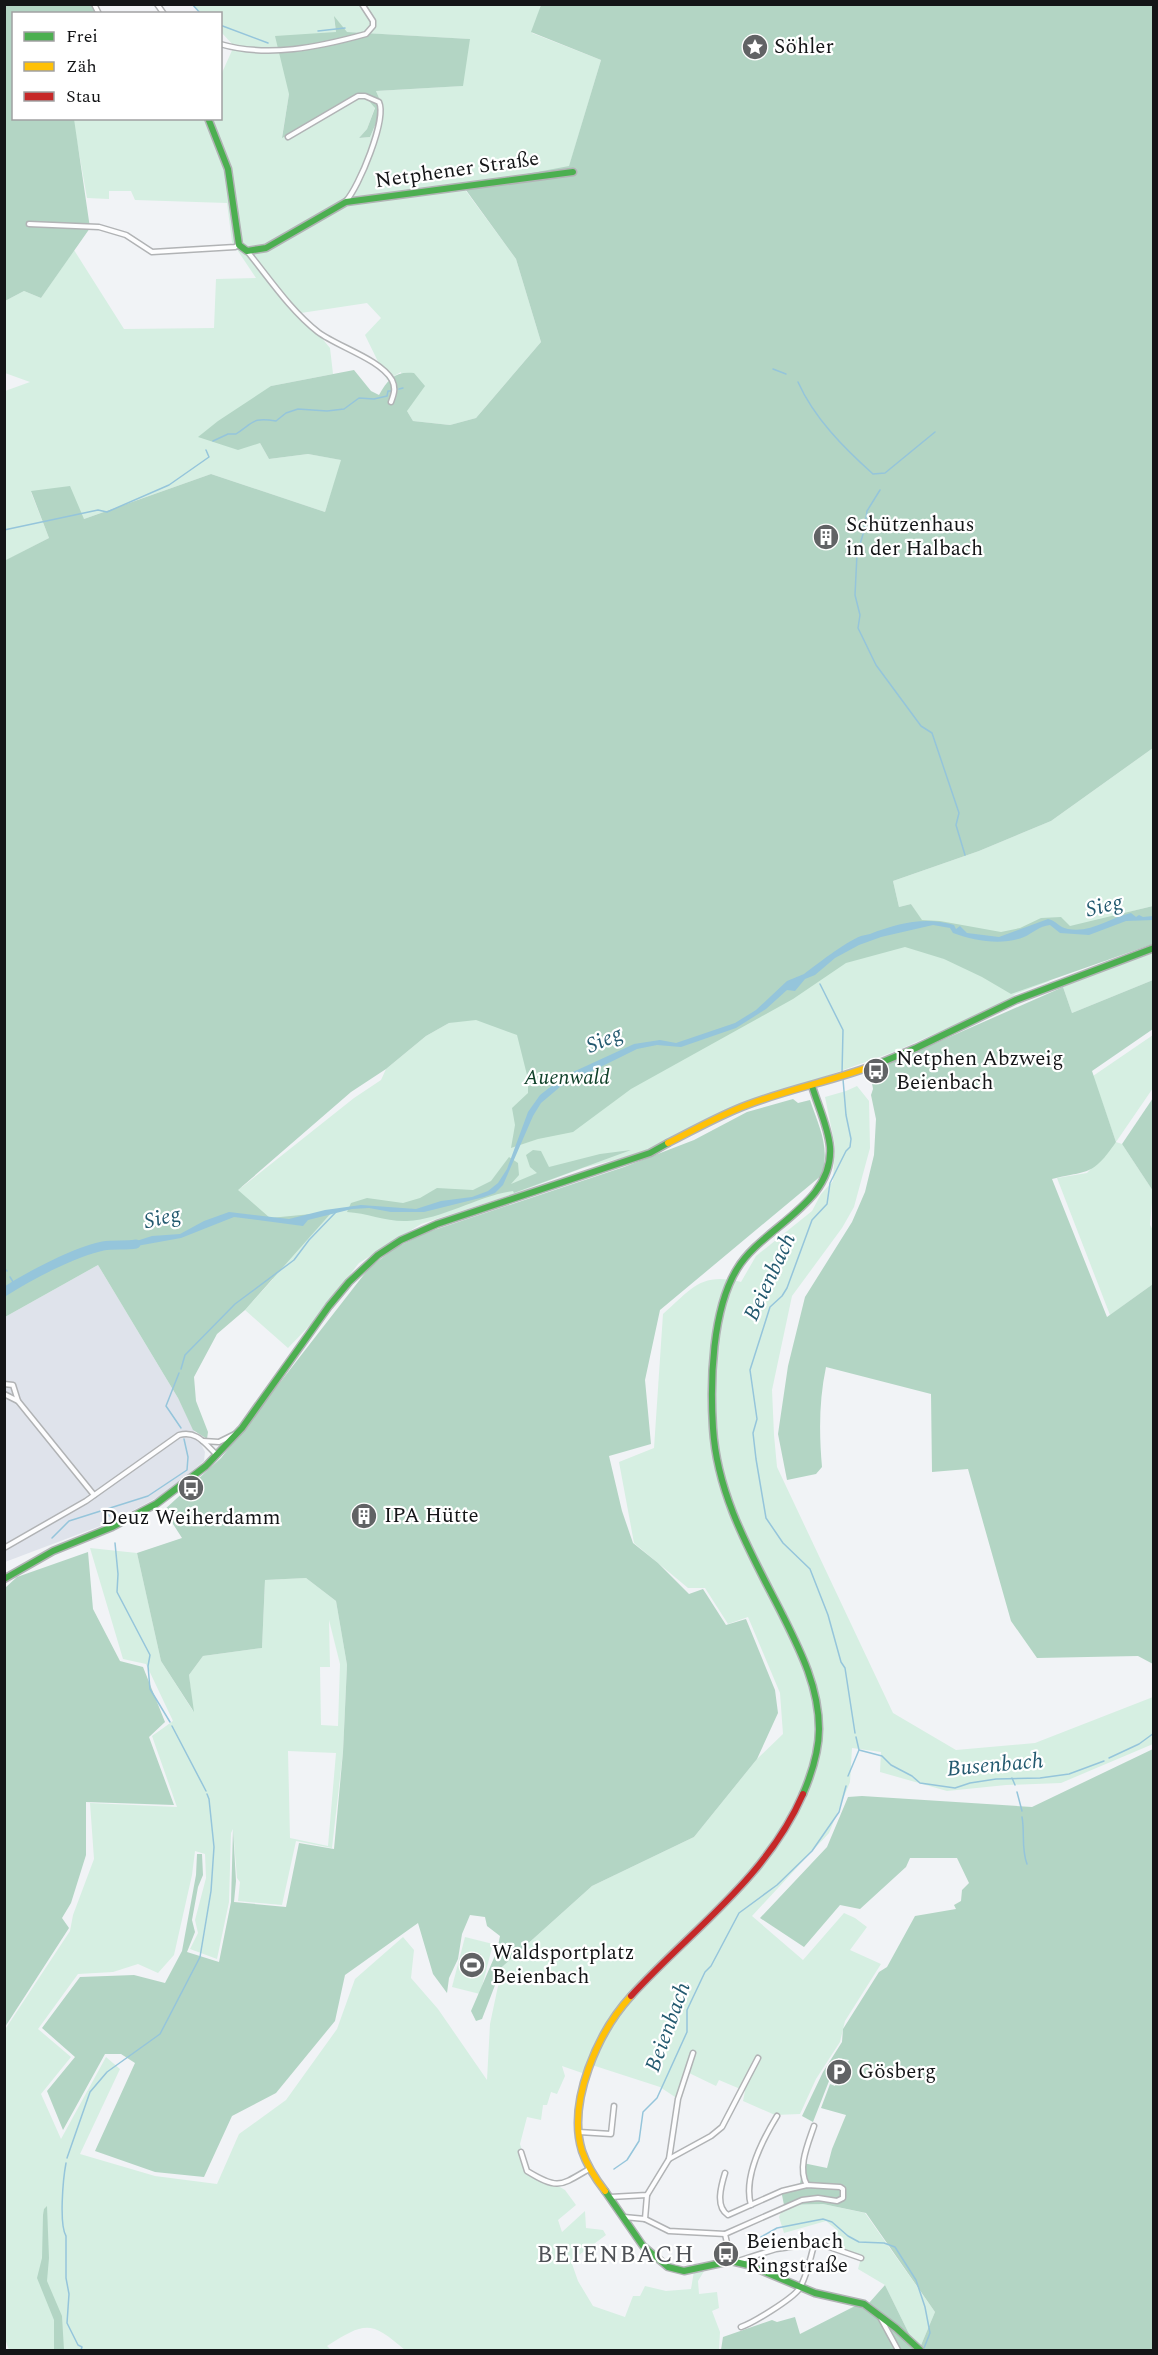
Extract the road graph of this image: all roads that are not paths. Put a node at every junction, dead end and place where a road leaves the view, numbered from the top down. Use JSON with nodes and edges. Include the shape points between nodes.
{"nodes":[{"id":1,"x":362,"y":4,"type":"edge"},
{"id":2,"x":222,"y":45,"type":"edge"},
{"id":3,"x":209,"y":120,"type":"edge"},
{"id":4,"x":288,"y":137,"type":"dead end"},
{"id":5,"x":573,"y":172,"type":"dead end"},
{"id":6,"x":346,"y":202,"type":"junction"},
{"id":7,"x":29,"y":224,"type":"dead end"},
{"id":8,"x":239,"y":245,"type":"junction"},
{"id":9,"x":248,"y":251,"type":"junction"},
{"id":10,"x":391,"y":402,"type":"dead end"},
{"id":11,"x":1154,"y":948,"type":"edge"},
{"id":12,"x":812,"y":1086,"type":"junction"},
{"id":13,"x":4,"y":1384,"type":"edge"},
{"id":14,"x":4,"y":1394,"type":"edge"},
{"id":15,"x":18,"y":1401,"type":"junction"},
{"id":16,"x":238,"y":1432,"type":"junction"},
{"id":17,"x":203,"y":1441,"type":"junction"},
{"id":18,"x":218,"y":1455,"type":"junction"},
{"id":19,"x":94,"y":1496,"type":"junction"},
{"id":20,"x":4,"y":1548,"type":"edge"},
{"id":21,"x":4,"y":1579,"type":"edge"},
{"id":22,"x":693,"y":2053,"type":"dead end"},
{"id":23,"x":758,"y":2058,"type":"dead end"},
{"id":24,"x":614,"y":2106,"type":"dead end"},
{"id":25,"x":777,"y":2116,"type":"dead end"},
{"id":26,"x":814,"y":2126,"type":"dead end"},
{"id":27,"x":578,"y":2132,"type":"junction"},
{"id":28,"x":521,"y":2152,"type":"dead end"},
{"id":29,"x":669,"y":2159,"type":"junction"},
{"id":30,"x":589,"y":2169,"type":"junction"},
{"id":31,"x":725,"y":2173,"type":"dead end"},
{"id":32,"x":807,"y":2185,"type":"junction"},
{"id":33,"x":647,"y":2196,"type":"junction"},
{"id":34,"x":610,"y":2197,"type":"junction"},
{"id":35,"x":751,"y":2205,"type":"junction"},
{"id":36,"x":624,"y":2217,"type":"junction"},
{"id":37,"x":645,"y":2219,"type":"junction"},
{"id":38,"x":725,"y":2234,"type":"junction"},
{"id":39,"x":814,"y":2245,"type":"junction"},
{"id":40,"x":861,"y":2258,"type":"dead end"},
{"id":41,"x":734,"y":2261,"type":"junction"},
{"id":42,"x":801,"y":2287,"type":"junction"},
{"id":43,"x":878,"y":2314,"type":"junction"},
{"id":44,"x":741,"y":2327,"type":"dead end"},
{"id":45,"x":898,"y":2350,"type":"edge"},
{"id":46,"x":920,"y":2350,"type":"edge"}],
"edges":[{"from":1,"to":2,"type":"street","via":[[373,21],[366,34],[360,36],[262,51]]},
{"from":3,"to":8,"type":"street","via":[[230,177]]},
{"from":4,"to":6,"type":"street","name":"Netphener Straße","via":[[357,96],[379,102],[380,116],[372,143],[358,185]]},
{"from":5,"to":6,"type":"street","name":"Netphener Straße"},
{"from":6,"to":9,"type":"street","name":"Netphener Straße","via":[[266,248]]},
{"from":7,"to":8,"type":"street","via":[[99,228],[126,235],[152,252]]},
{"from":8,"to":9,"type":"street"},
{"from":9,"to":10,"type":"street","via":[[306,322],[377,365],[392,380],[395,391]]},
{"from":11,"to":12,"type":"street","via":[[1026,995],[916,1048]]},
{"from":12,"to":16,"type":"street","via":[[749,1104],[650,1153],[437,1224],[390,1246],[338,1294]]},
{"from":12,"to":27,"type":"street","via":[[828,1139],[828,1170],[809,1199],[754,1248],[737,1270],[718,1334],[713,1419],[716,1460],[729,1504],[809,1672],[818,1713],[819,1745],[802,1798],[778,1841],[608,2026],[585,2084]]},
{"from":13,"to":15,"type":"street","via":[[13,1385]]},
{"from":14,"to":15,"type":"street"},
{"from":15,"to":19,"type":"street"},
{"from":16,"to":17,"type":"street","via":[[219,1442]]},
{"from":16,"to":18,"type":"street"},
{"from":17,"to":18,"type":"street"},
{"from":17,"to":19,"type":"street","via":[[193,1434],[179,1435]]},
{"from":18,"to":21,"type":"street","via":[[156,1504],[33,1561]]},
{"from":19,"to":20,"type":"street"},
{"from":22,"to":29,"type":"street","via":[[678,2099]]},
{"from":23,"to":29,"type":"street","via":[[722,2127]]},
{"from":24,"to":27,"type":"street","via":[[611,2134]]},
{"from":25,"to":35,"type":"street","via":[[755,2164],[748,2194]]},
{"from":26,"to":32,"type":"street","via":[[803,2162]]},
{"from":27,"to":30,"type":"street"},
{"from":28,"to":30,"type":"street","via":[[527,2171],[554,2185]]},
{"from":29,"to":33,"type":"street"},
{"from":30,"to":34,"type":"street"},
{"from":31,"to":35,"type":"street","via":[[720,2200],[723,2211],[731,2215]]},
{"from":32,"to":35,"type":"street"},
{"from":32,"to":38,"type":"street","via":[[840,2187],[843,2198],[802,2200]]},
{"from":33,"to":34,"type":"street"},
{"from":33,"to":37,"type":"street"},
{"from":34,"to":36,"type":"street"},
{"from":36,"to":37,"type":"street"},
{"from":36,"to":41,"type":"street","via":[[649,2252],[673,2270],[694,2271]]},
{"from":37,"to":38,"type":"street","via":[[669,2231]]},
{"from":38,"to":41,"type":"street"},
{"from":39,"to":40,"type":"street","via":[[822,2244]]},
{"from":39,"to":41,"type":"street","via":[[776,2249]]},
{"from":39,"to":42,"type":"street"},
{"from":41,"to":42,"type":"street"},
{"from":42,"to":43,"type":"street","via":[[853,2300]]},
{"from":42,"to":44,"type":"street","via":[[753,2324]]},
{"from":43,"to":45,"type":"street"},
{"from":43,"to":46,"type":"street"}]}
